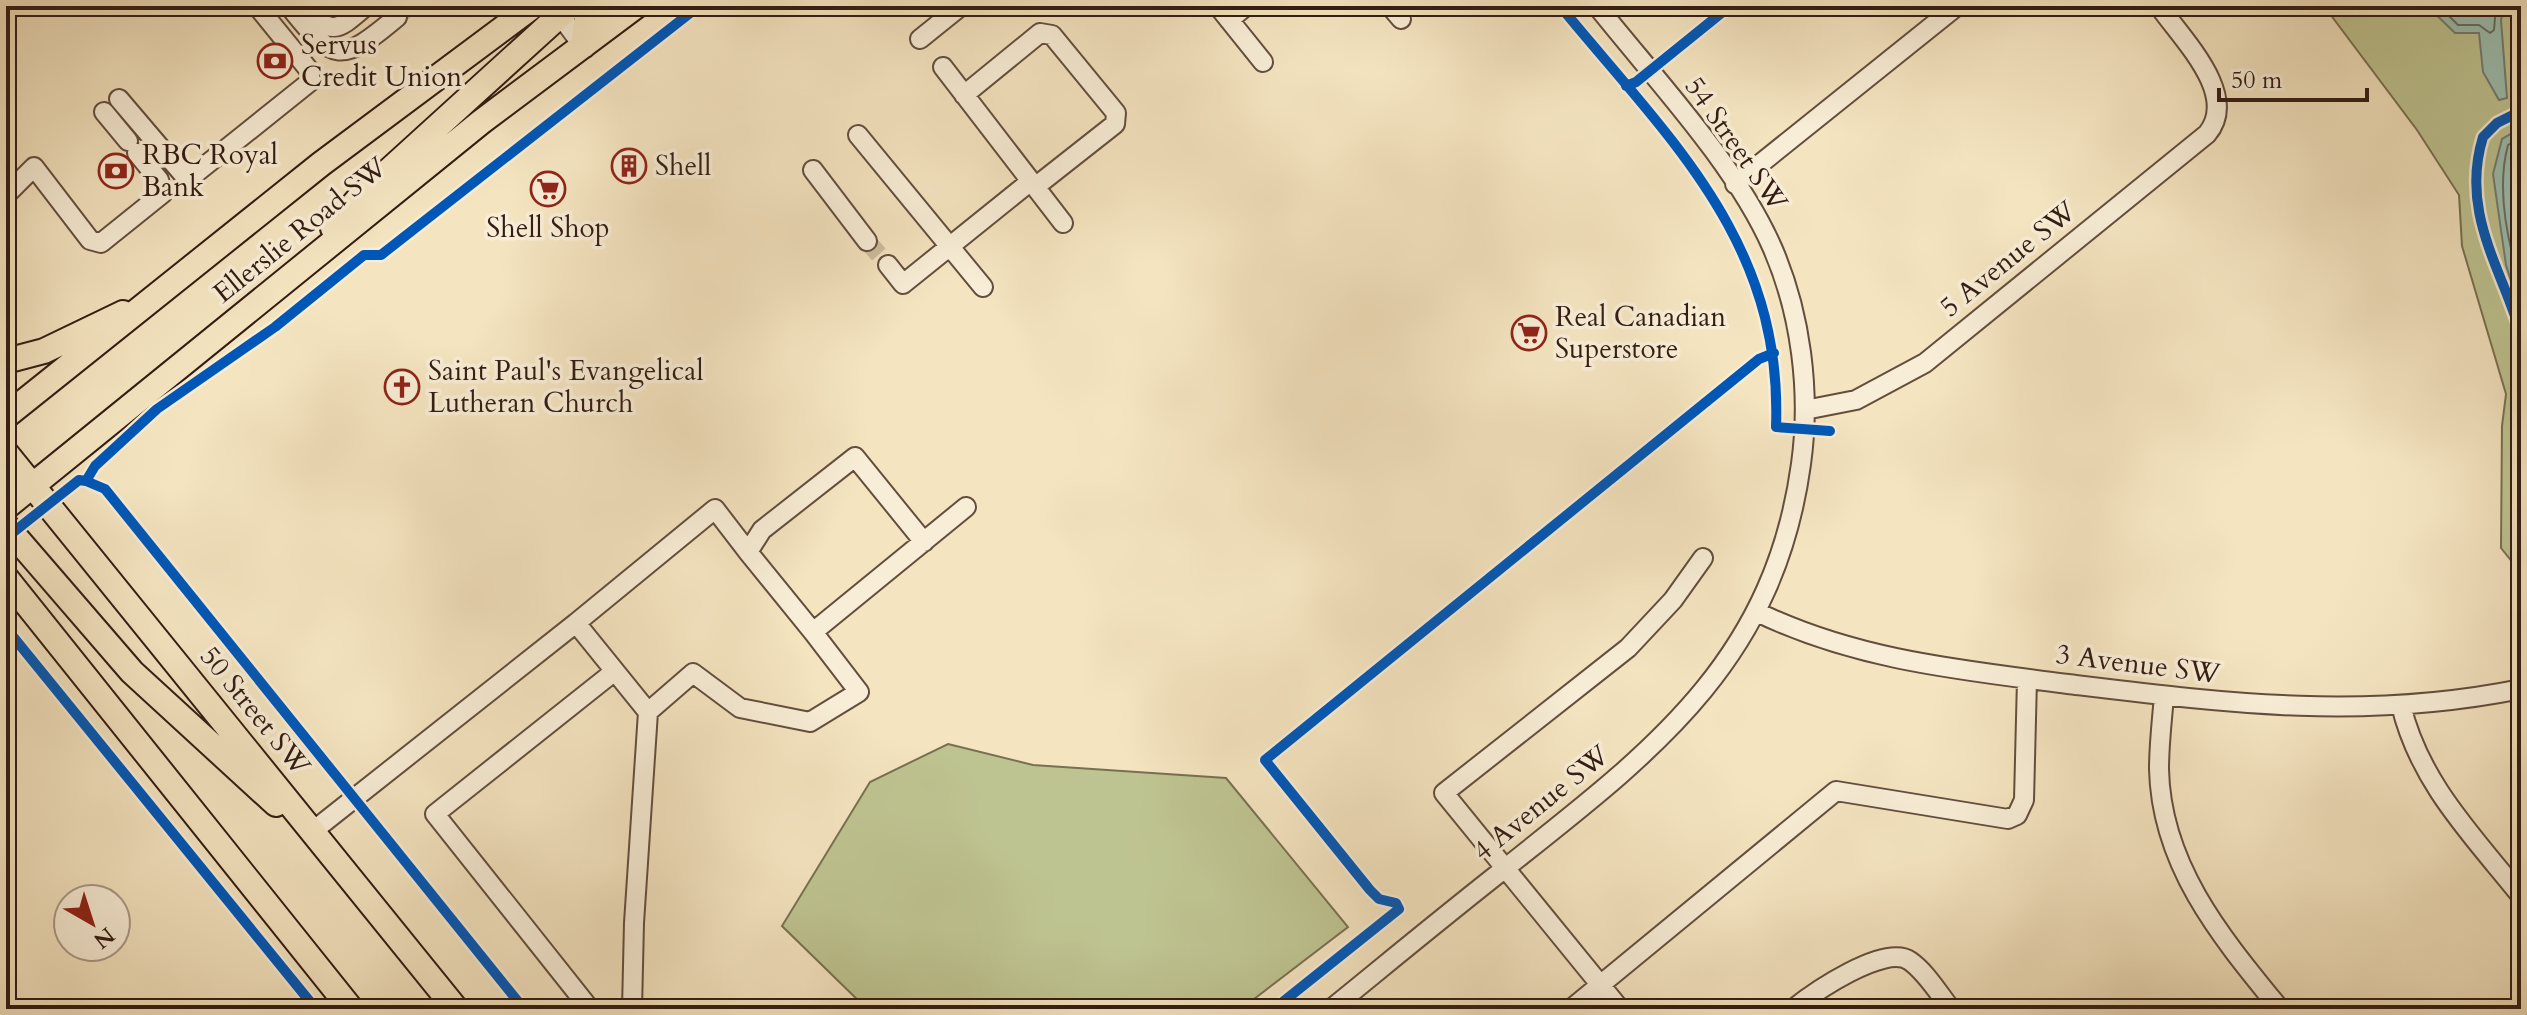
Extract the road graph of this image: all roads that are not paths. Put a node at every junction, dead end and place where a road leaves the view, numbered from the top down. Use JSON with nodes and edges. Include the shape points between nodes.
{"nodes":[{"id":1,"x":257,"y":6,"type":"edge"},
{"id":2,"x":289,"y":6,"type":"edge"},
{"id":3,"x":306,"y":6,"type":"edge"},
{"id":4,"x":366,"y":6,"type":"edge"},
{"id":5,"x":533,"y":6,"type":"edge"},
{"id":6,"x":636,"y":6,"type":"edge"},
{"id":7,"x":961,"y":6,"type":"edge"},
{"id":8,"x":1246,"y":6,"type":"edge"},
{"id":9,"x":1597,"y":6,"type":"edge"},
{"id":10,"x":1957,"y":6,"type":"edge"},
{"id":11,"x":2159,"y":6,"type":"edge"},
{"id":12,"x":562,"y":9,"type":"edge"},
{"id":13,"x":601,"y":12,"type":"edge"},
{"id":14,"x":1224,"y":13,"type":"edge"},
{"id":15,"x":397,"y":17,"type":"tunnel mouth"},
{"id":16,"x":920,"y":39,"type":"dead end"},
{"id":17,"x":583,"y":46,"type":"junction"},
{"id":18,"x":1263,"y":62,"type":"dead end"},
{"id":19,"x":943,"y":67,"type":"dead end"},
{"id":20,"x":964,"y":95,"type":"junction"},
{"id":21,"x":119,"y":99,"type":"dead end"},
{"id":22,"x":104,"y":112,"type":"dead end"},
{"id":23,"x":858,"y":135,"type":"dead end"},
{"id":24,"x":813,"y":170,"type":"dead end"},
{"id":25,"x":1033,"y":184,"type":"junction"},
{"id":26,"x":1735,"y":184,"type":"junction"},
{"id":27,"x":6,"y":195,"type":"edge"},
{"id":28,"x":1063,"y":223,"type":"dead end"},
{"id":29,"x":867,"y":241,"type":"tunnel mouth"},
{"id":30,"x":949,"y":247,"type":"junction"},
{"id":31,"x":888,"y":265,"type":"tunnel mouth"},
{"id":32,"x":290,"y":278,"type":"junction"},
{"id":33,"x":983,"y":287,"type":"dead end"},
{"id":34,"x":148,"y":304,"type":"junction"},
{"id":35,"x":6,"y":361,"type":"edge"},
{"id":36,"x":1805,"y":410,"type":"junction"},
{"id":37,"x":6,"y":416,"type":"edge"},
{"id":38,"x":6,"y":453,"type":"edge"},
{"id":39,"x":6,"y":477,"type":"edge"},
{"id":40,"x":33,"y":484,"type":"junction"},
{"id":41,"x":6,"y":507,"type":"edge"},
{"id":42,"x":966,"y":507,"type":"dead end"},
{"id":43,"x":6,"y":526,"type":"edge"},
{"id":44,"x":924,"y":542,"type":"junction"},
{"id":45,"x":748,"y":552,"type":"junction"},
{"id":46,"x":1703,"y":558,"type":"dead end"},
{"id":47,"x":6,"y":578,"type":"edge"},
{"id":48,"x":14,"y":597,"type":"edge"},
{"id":49,"x":1757,"y":612,"type":"junction"},
{"id":50,"x":576,"y":623,"type":"junction"},
{"id":51,"x":813,"y":632,"type":"junction"},
{"id":52,"x":615,"y":671,"type":"junction"},
{"id":53,"x":2027,"y":679,"type":"junction"},
{"id":54,"x":2521,"y":689,"type":"edge"},
{"id":55,"x":2164,"y":696,"type":"junction"},
{"id":56,"x":2401,"y":705,"type":"junction"},
{"id":57,"x":648,"y":712,"type":"junction"},
{"id":58,"x":313,"y":831,"type":"junction"},
{"id":59,"x":336,"y":860,"type":"junction"},
{"id":60,"x":1506,"y":867,"type":"junction"},
{"id":61,"x":2521,"y":896,"type":"edge"},
{"id":62,"x":1601,"y":985,"type":"junction"},
{"id":63,"x":351,"y":1009,"type":"edge"},
{"id":64,"x":456,"y":1009,"type":"edge"},
{"id":65,"x":590,"y":1009,"type":"edge"},
{"id":66,"x":632,"y":1009,"type":"edge"},
{"id":67,"x":1331,"y":1009,"type":"edge"},
{"id":68,"x":1571,"y":1009,"type":"edge"},
{"id":69,"x":1620,"y":1009,"type":"edge"},
{"id":70,"x":1793,"y":1009,"type":"edge"},
{"id":71,"x":1951,"y":1009,"type":"edge"},
{"id":72,"x":2280,"y":1009,"type":"edge"}],
"edges":[{"from":1,"to":21,"type":"street","via":[[309,70],[311,81],[196,173],[176,168]]},
{"from":2,"to":15,"type":"street","via":[[319,42],[340,51],[362,46]]},
{"from":3,"to":4,"type":"street","via":[[330,28],[340,27]]},
{"from":5,"to":34,"type":"main road","name":"Ellerslie Road SW","via":[[321,164]]},
{"from":6,"to":13,"type":"main road"},
{"from":7,"to":16,"type":"street"},
{"from":8,"to":14,"type":"street"},
{"from":9,"to":26,"type":"street","name":"54 Street SW"},
{"from":10,"to":26,"type":"street"},
{"from":11,"to":36,"type":"street","name":"5 Avenue SW","via":[[2211,81],[2219,110],[2207,134],[1925,363],[1856,400]]},
{"from":12,"to":17,"type":"street"},
{"from":12,"to":32,"type":"main road","via":[[361,196]]},
{"from":13,"to":17,"type":"main road","via":[[585,24]]},
{"from":14,"to":18,"type":"street"},
{"from":17,"to":32,"type":"main road","name":"Ellerslie Road SW"},
{"from":19,"to":20,"type":"street"},
{"from":20,"to":25,"type":"street"},
{"from":20,"to":25,"type":"street","via":[[1040,33],[1052,35],[1116,113],[1115,124]]},
{"from":22,"to":27,"type":"street","via":[[159,180],[162,194],[101,243],[90,240],[34,167]]},
{"from":23,"to":30,"type":"street"},
{"from":24,"to":29,"type":"street"},
{"from":25,"to":28,"type":"street"},
{"from":25,"to":30,"type":"street"},
{"from":26,"to":36,"type":"street","name":"54 Street SW","via":[[1772,246],[1788,292],[1800,346]]},
{"from":30,"to":31,"type":"street","via":[[903,284]]},
{"from":30,"to":33,"type":"street"},
{"from":32,"to":40,"type":"main road","name":"Ellerslie Road SW"},
{"from":34,"to":35,"type":"main road","via":[[44,351]]},
{"from":34,"to":37,"type":"main road","name":"Ellerslie Road SW"},
{"from":36,"to":49,"type":"street","name":"54 Street SW","via":[[1792,509]]},
{"from":38,"to":40,"type":"main road","name":"50 Street SW"},
{"from":39,"to":40,"type":"main road"},
{"from":40,"to":41,"type":"main road","name":"Ellerslie Road SW"},
{"from":40,"to":58,"type":"main road","name":"50 Street SW"},
{"from":42,"to":44,"type":"street"},
{"from":43,"to":59,"type":"main road","via":[[132,672]]},
{"from":44,"to":45,"type":"street","via":[[855,457],[762,530]]},
{"from":44,"to":51,"type":"street"},
{"from":45,"to":50,"type":"street","via":[[715,509]]},
{"from":45,"to":51,"type":"street"},
{"from":46,"to":60,"type":"street","via":[[1628,648],[1444,793]]},
{"from":47,"to":48,"type":"main road"},
{"from":48,"to":63,"type":"main road"},
{"from":49,"to":53,"type":"street","name":"3 Avenue SW","via":[[1883,658]]},
{"from":49,"to":60,"type":"street","name":"4 Avenue SW","via":[[1729,659],[1678,722]]},
{"from":50,"to":52,"type":"street"},
{"from":50,"to":58,"type":"street"},
{"from":51,"to":57,"type":"street","via":[[859,692],[810,722],[740,708],[693,673]]},
{"from":52,"to":57,"type":"street"},
{"from":52,"to":65,"type":"street","via":[[435,814]]},
{"from":53,"to":55,"type":"street","name":"3 Avenue SW"},
{"from":53,"to":62,"type":"street","via":[[2024,800],[2017,815],[2008,819],[1836,791]]},
{"from":54,"to":56,"type":"street","name":"3 Avenue SW"},
{"from":55,"to":56,"type":"street","name":"3 Avenue SW","via":[[2295,708]]},
{"from":55,"to":72,"type":"street","via":[[2161,789],[2182,870],[2225,942]]},
{"from":56,"to":61,"type":"street","via":[[2429,779]]},
{"from":57,"to":66,"type":"street"},
{"from":58,"to":59,"type":"main road","name":"50 Street SW"},
{"from":59,"to":64,"type":"main road","name":"50 Street SW"},
{"from":60,"to":62,"type":"street"},
{"from":60,"to":67,"type":"street","name":"4 Avenue SW"},
{"from":62,"to":68,"type":"street"},
{"from":62,"to":69,"type":"street"},
{"from":70,"to":71,"type":"street","via":[[1839,978],[1877,961],[1903,957]]}]}
